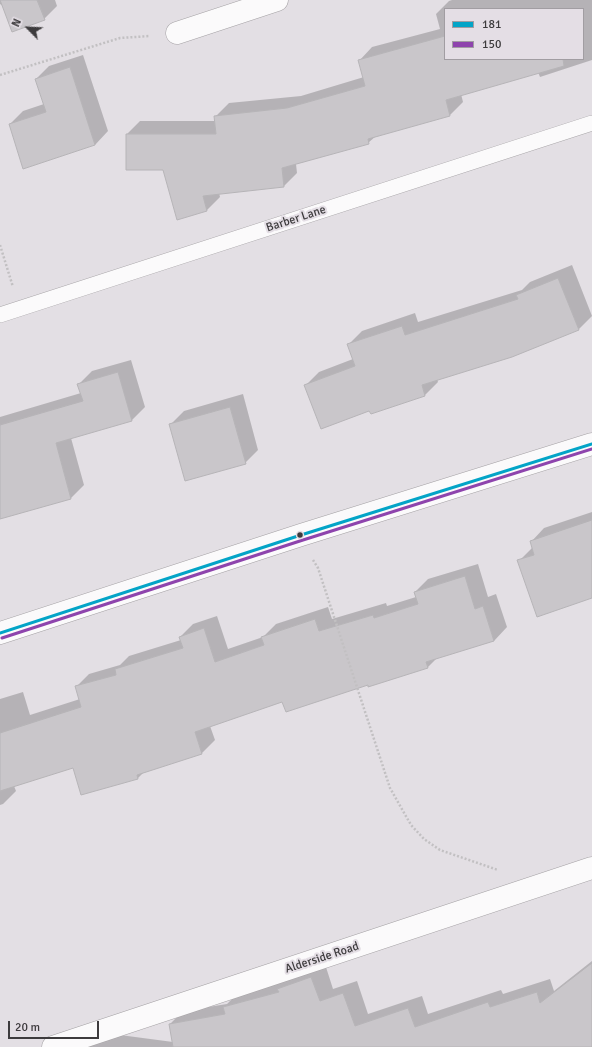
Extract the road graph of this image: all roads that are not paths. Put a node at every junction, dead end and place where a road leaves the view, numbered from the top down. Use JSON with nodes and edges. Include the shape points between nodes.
{"nodes":[{"id":1,"x":277,"y":0,"type":"edge"},
{"id":2,"x":177,"y":33,"type":"road end"},
{"id":3,"x":592,"y":123,"type":"edge"},
{"id":4,"x":0,"y":315,"type":"edge"},
{"id":5,"x":592,"y":444,"type":"edge"},
{"id":6,"x":0,"y":633,"type":"edge"},
{"id":7,"x":592,"y":868,"type":"edge"},
{"id":8,"x":53,"y":1047,"type":"edge"}],
"edges":[{"from":1,"to":2,"type":"street"},
{"from":3,"to":4,"type":"lane","name":"Barber Lane"},
{"from":5,"to":6,"type":"street"},
{"from":7,"to":8,"type":"street","name":"Alderside Road"}]}
